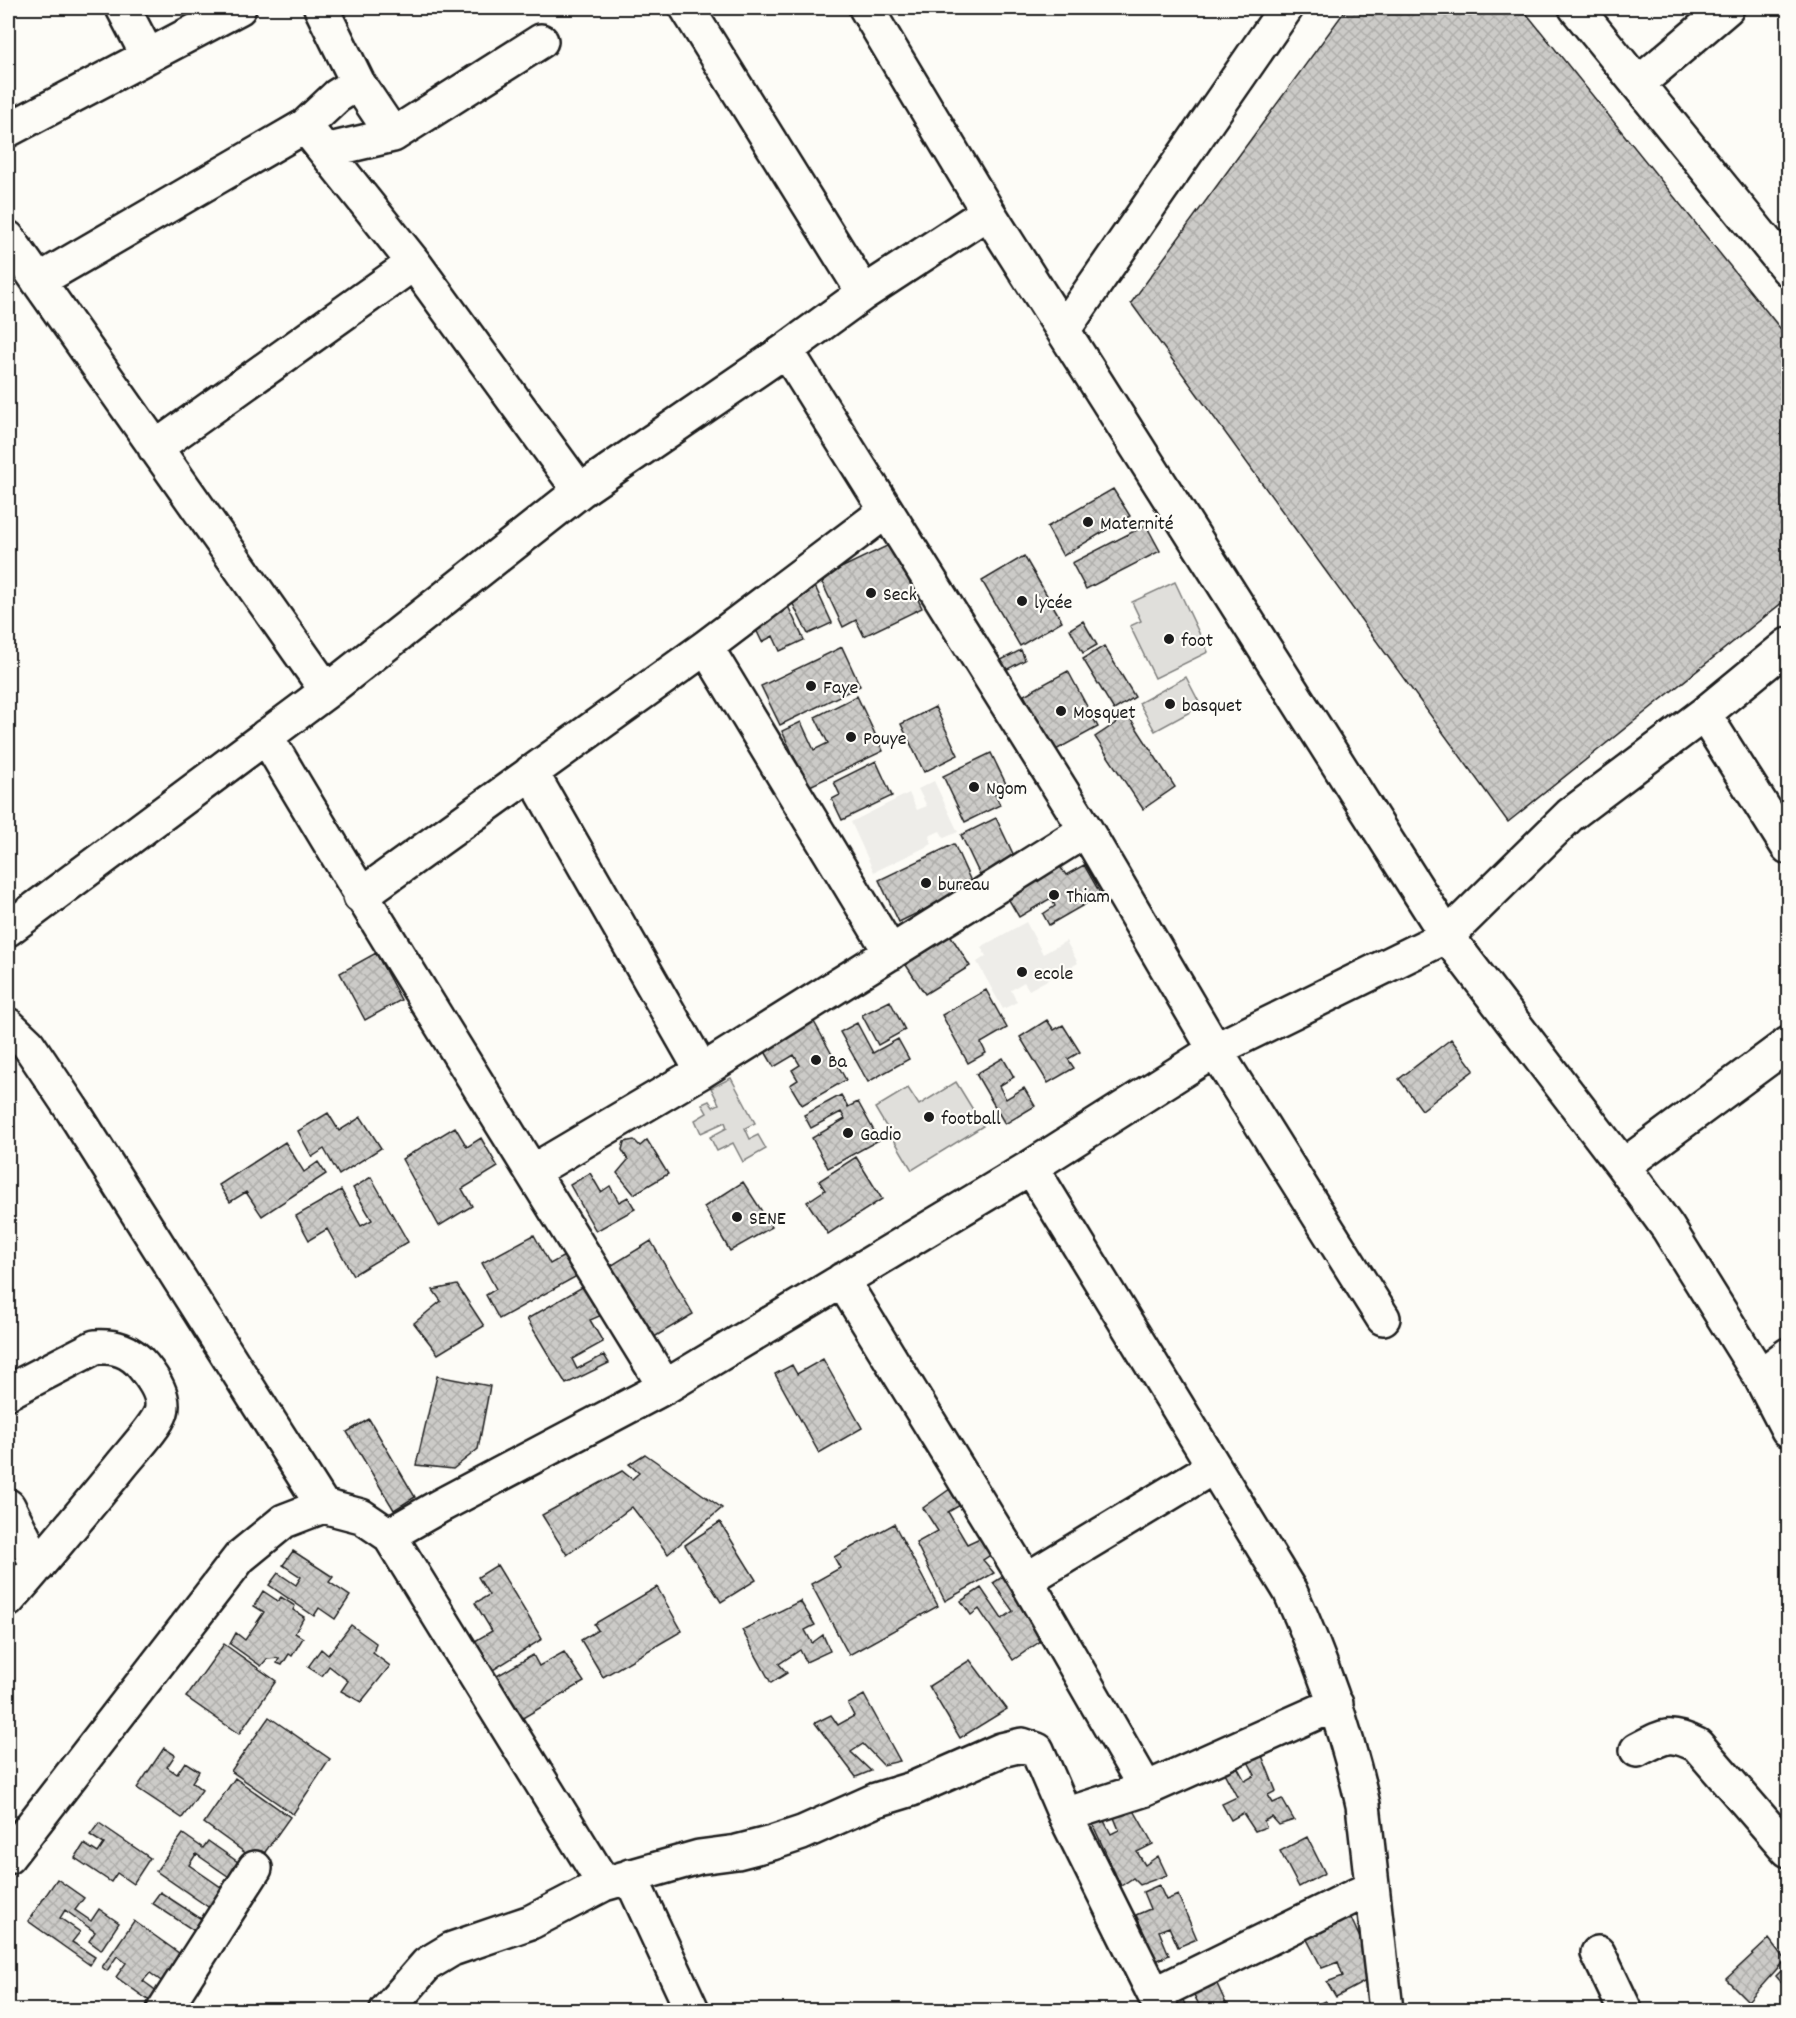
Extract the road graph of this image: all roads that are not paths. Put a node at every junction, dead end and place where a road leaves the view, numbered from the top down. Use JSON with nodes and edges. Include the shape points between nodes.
{"nodes":[{"id":1,"x":123,"y":8,"type":"edge"},
{"id":2,"x":239,"y":8,"type":"edge"},
{"id":3,"x":321,"y":8,"type":"edge"},
{"id":4,"x":687,"y":8,"type":"edge"},
{"id":5,"x":866,"y":8,"type":"edge"},
{"id":6,"x":1286,"y":8,"type":"edge"},
{"id":7,"x":1576,"y":8,"type":"edge"},
{"id":8,"x":1727,"y":8,"type":"edge"},
{"id":9,"x":541,"y":41,"type":"dead end"},
{"id":10,"x":148,"y":56,"type":"junction"},
{"id":11,"x":358,"y":83,"type":"junction"},
{"id":12,"x":1639,"y":83,"type":"junction"},
{"id":13,"x":305,"y":126,"type":"junction"},
{"id":14,"x":8,"y":129,"type":"edge"},
{"id":15,"x":393,"y":135,"type":"junction"},
{"id":16,"x":325,"y":151,"type":"junction"},
{"id":17,"x":988,"y":212,"type":"junction"},
{"id":18,"x":8,"y":238,"type":"edge"},
{"id":19,"x":414,"y":263,"type":"junction"},
{"id":20,"x":1788,"y":269,"type":"edge"},
{"id":21,"x":38,"y":281,"type":"junction"},
{"id":22,"x":864,"y":293,"type":"junction"},
{"id":23,"x":1064,"y":329,"type":"junction"},
{"id":24,"x":786,"y":350,"type":"junction"},
{"id":25,"x":155,"y":448,"type":"junction"},
{"id":26,"x":580,"y":491,"type":"junction"},
{"id":27,"x":886,"y":511,"type":"junction"},
{"id":28,"x":1788,"y":645,"type":"edge"},
{"id":29,"x":706,"y":646,"type":"junction"},
{"id":30,"x":327,"y":691,"type":"junction"},
{"id":31,"x":1704,"y":714,"type":"junction"},
{"id":32,"x":266,"y":736,"type":"junction"},
{"id":33,"x":531,"y":772,"type":"junction"},
{"id":34,"x":1086,"y":830,"type":"junction"},
{"id":35,"x":1788,"y":847,"type":"edge"},
{"id":36,"x":360,"y":896,"type":"junction"},
{"id":37,"x":11,"y":914,"type":"edge"},
{"id":38,"x":1447,"y":936,"type":"junction"},
{"id":39,"x":891,"y":953,"type":"junction"},
{"id":40,"x":8,"y":1024,"type":"edge"},
{"id":41,"x":1788,"y":1044,"type":"edge"},
{"id":42,"x":1215,"y":1050,"type":"junction"},
{"id":43,"x":702,"y":1071,"type":"junction"},
{"id":44,"x":1623,"y":1166,"type":"junction"},
{"id":45,"x":1031,"y":1167,"type":"junction"},
{"id":46,"x":533,"y":1171,"type":"junction"},
{"id":47,"x":842,"y":1280,"type":"junction"},
{"id":48,"x":1383,"y":1318,"type":"dead end"},
{"id":49,"x":1788,"y":1355,"type":"edge"},
{"id":50,"x":1760,"y":1376,"type":"junction"},
{"id":51,"x":664,"y":1387,"type":"junction"},
{"id":52,"x":8,"y":1392,"type":"edge"},
{"id":53,"x":1788,"y":1430,"type":"edge"},
{"id":54,"x":1213,"y":1467,"type":"junction"},
{"id":55,"x":8,"y":1506,"type":"edge"},
{"id":56,"x":323,"y":1506,"type":"junction"},
{"id":57,"x":389,"y":1535,"type":"junction"},
{"id":58,"x":38,"y":1566,"type":"junction"},
{"id":59,"x":1026,"y":1580,"type":"junction"},
{"id":60,"x":8,"y":1600,"type":"edge"},
{"id":61,"x":1336,"y":1704,"type":"junction"},
{"id":62,"x":1637,"y":1750,"type":"dead end"},
{"id":63,"x":1146,"y":1789,"type":"junction"},
{"id":64,"x":1065,"y":1815,"type":"junction"},
{"id":65,"x":1788,"y":1851,"type":"edge"},
{"id":66,"x":8,"y":1857,"type":"edge"},
{"id":67,"x":255,"y":1868,"type":"dead end"},
{"id":68,"x":617,"y":1880,"type":"junction"},
{"id":69,"x":1371,"y":1888,"type":"junction"},
{"id":70,"x":1598,"y":1953,"type":"dead end"},
{"id":71,"x":1159,"y":2002,"type":"edge"},
{"id":72,"x":164,"y":2010,"type":"edge"},
{"id":73,"x":387,"y":2010,"type":"edge"},
{"id":74,"x":693,"y":2010,"type":"edge"},
{"id":75,"x":1386,"y":2010,"type":"edge"},
{"id":76,"x":1624,"y":2010,"type":"edge"}],
"edges":[{"from":1,"to":10,"type":"street"},
{"from":2,"to":10,"type":"street"},
{"from":3,"to":11,"type":"street"},
{"from":4,"to":22,"type":"street"},
{"from":5,"to":17,"type":"street"},
{"from":6,"to":23,"type":"street"},
{"from":7,"to":12,"type":"street"},
{"from":8,"to":12,"type":"street"},
{"from":9,"to":15,"type":"street"},
{"from":10,"to":14,"type":"street"},
{"from":11,"to":13,"type":"street","via":[[337,96]]},
{"from":11,"to":15,"type":"street"},
{"from":12,"to":20,"type":"street"},
{"from":13,"to":16,"type":"street"},
{"from":13,"to":21,"type":"street"},
{"from":15,"to":16,"type":"street"},
{"from":16,"to":19,"type":"street"},
{"from":17,"to":22,"type":"street"},
{"from":17,"to":23,"type":"street"},
{"from":18,"to":21,"type":"street"},
{"from":19,"to":25,"type":"street"},
{"from":19,"to":26,"type":"street"},
{"from":21,"to":25,"type":"street"},
{"from":22,"to":24,"type":"street"},
{"from":23,"to":38,"type":"street"},
{"from":24,"to":26,"type":"street"},
{"from":24,"to":27,"type":"street"},
{"from":25,"to":30,"type":"street"},
{"from":26,"to":30,"type":"street"},
{"from":27,"to":29,"type":"street"},
{"from":27,"to":34,"type":"street"},
{"from":28,"to":31,"type":"street"},
{"from":29,"to":33,"type":"street"},
{"from":29,"to":39,"type":"street"},
{"from":30,"to":32,"type":"street"},
{"from":31,"to":35,"type":"street"},
{"from":31,"to":38,"type":"street","via":[[1570,815]]},
{"from":32,"to":36,"type":"street"},
{"from":32,"to":37,"type":"street"},
{"from":33,"to":36,"type":"street"},
{"from":33,"to":43,"type":"street"},
{"from":34,"to":39,"type":"street"},
{"from":34,"to":42,"type":"street"},
{"from":36,"to":46,"type":"street"},
{"from":38,"to":42,"type":"street"},
{"from":38,"to":44,"type":"street"},
{"from":39,"to":43,"type":"street"},
{"from":40,"to":56,"type":"street","via":[[28,1044],[73,1111]]},
{"from":41,"to":44,"type":"street"},
{"from":42,"to":45,"type":"street"},
{"from":42,"to":48,"type":"street"},
{"from":43,"to":46,"type":"street"},
{"from":44,"to":50,"type":"street","via":[[1668,1228]]},
{"from":45,"to":47,"type":"street"},
{"from":45,"to":54,"type":"street"},
{"from":46,"to":51,"type":"street"},
{"from":47,"to":51,"type":"street"},
{"from":47,"to":59,"type":"street"},
{"from":49,"to":50,"type":"street"},
{"from":50,"to":53,"type":"street"},
{"from":51,"to":57,"type":"street"},
{"from":52,"to":58,"type":"street","via":[[95,1347],[111,1346],[140,1362],[161,1398],[161,1411],[153,1424]]},
{"from":54,"to":59,"type":"street"},
{"from":54,"to":61,"type":"street","via":[[1290,1591]]},
{"from":55,"to":58,"type":"street"},
{"from":56,"to":57,"type":"street","via":[[362,1516]]},
{"from":56,"to":66,"type":"street","via":[[284,1521],[240,1557]]},
{"from":57,"to":68,"type":"street"},
{"from":58,"to":60,"type":"street"},
{"from":59,"to":63,"type":"street"},
{"from":61,"to":63,"type":"street"},
{"from":61,"to":69,"type":"street","via":[[1364,1805]]},
{"from":62,"to":65,"type":"street","via":[[1662,1737],[1680,1736],[1697,1745]]},
{"from":63,"to":64,"type":"street"},
{"from":64,"to":68,"type":"street","via":[[1037,1750],[1023,1745],[1001,1750],[782,1840],[699,1857]]},
{"from":64,"to":71,"type":"street"},
{"from":67,"to":72,"type":"street"},
{"from":68,"to":73,"type":"street","via":[[531,1922],[452,1949],[428,1964]]},
{"from":68,"to":74,"type":"street"},
{"from":69,"to":71,"type":"street"},
{"from":69,"to":75,"type":"street"},
{"from":70,"to":76,"type":"street"}]}
